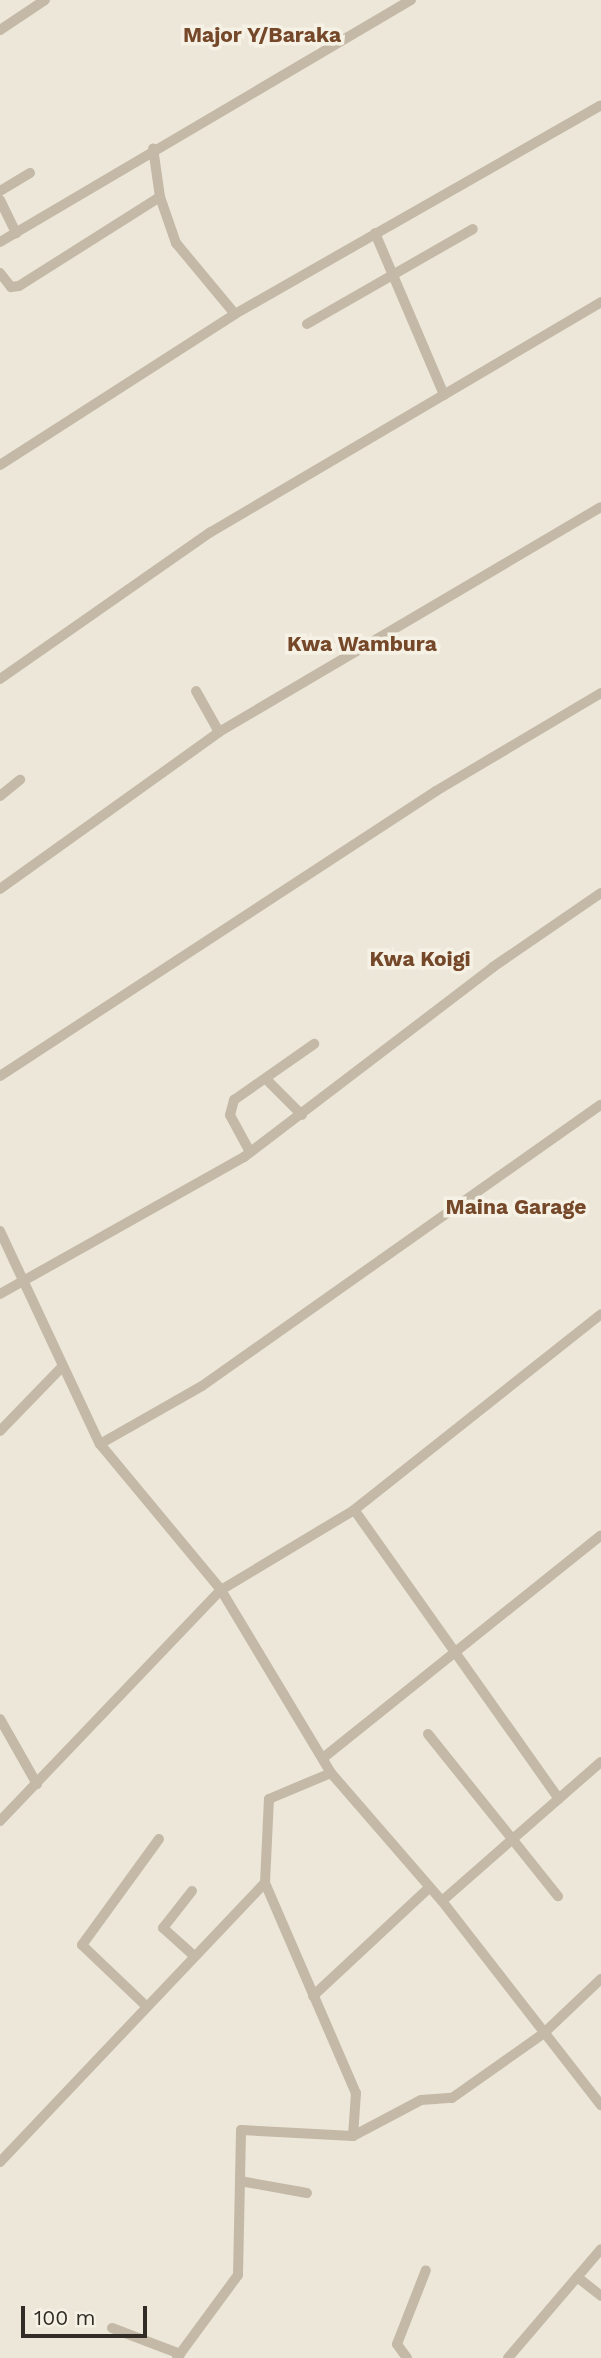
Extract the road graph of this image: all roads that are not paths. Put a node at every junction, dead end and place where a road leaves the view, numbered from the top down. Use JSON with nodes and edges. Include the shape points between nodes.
{"nodes":[{"id":1,"x":45,"y":0,"type":"edge"},
{"id":2,"x":411,"y":0,"type":"edge"},
{"id":3,"x":0,"y":30,"type":"edge"},
{"id":4,"x":601,"y":105,"type":"edge"},
{"id":5,"x":153,"y":148,"type":"junction"},
{"id":6,"x":30,"y":173,"type":"dead end"},
{"id":7,"x":0,"y":191,"type":"edge"},
{"id":8,"x":160,"y":197,"type":"junction"},
{"id":9,"x":0,"y":200,"type":"edge"},
{"id":10,"x":473,"y":229,"type":"dead end"},
{"id":11,"x":16,"y":233,"type":"junction"},
{"id":12,"x":375,"y":233,"type":"junction"},
{"id":13,"x":0,"y":242,"type":"edge"},
{"id":14,"x":0,"y":273,"type":"edge"},
{"id":15,"x":391,"y":273,"type":"junction"},
{"id":16,"x":601,"y":302,"type":"edge"},
{"id":17,"x":235,"y":314,"type":"junction"},
{"id":18,"x":307,"y":324,"type":"dead end"},
{"id":19,"x":444,"y":396,"type":"junction"},
{"id":20,"x":0,"y":465,"type":"edge"},
{"id":21,"x":601,"y":507,"type":"edge"},
{"id":22,"x":0,"y":679,"type":"edge"},
{"id":23,"x":197,"y":691,"type":"dead end"},
{"id":24,"x":601,"y":694,"type":"edge"},
{"id":25,"x":219,"y":732,"type":"junction"},
{"id":26,"x":20,"y":780,"type":"dead end"},
{"id":27,"x":0,"y":796,"type":"edge"},
{"id":28,"x":0,"y":889,"type":"edge"},
{"id":29,"x":601,"y":893,"type":"edge"},
{"id":30,"x":314,"y":1044,"type":"dead end"},
{"id":31,"x":0,"y":1076,"type":"edge"},
{"id":32,"x":268,"y":1081,"type":"junction"},
{"id":33,"x":601,"y":1105,"type":"edge"},
{"id":34,"x":302,"y":1115,"type":"junction"},
{"id":35,"x":250,"y":1152,"type":"junction"},
{"id":36,"x":0,"y":1231,"type":"edge"},
{"id":37,"x":24,"y":1283,"type":"junction"},
{"id":38,"x":0,"y":1294,"type":"edge"},
{"id":39,"x":601,"y":1314,"type":"edge"},
{"id":40,"x":61,"y":1368,"type":"junction"},
{"id":41,"x":0,"y":1431,"type":"edge"},
{"id":42,"x":100,"y":1444,"type":"junction"},
{"id":43,"x":354,"y":1510,"type":"junction"},
{"id":44,"x":600,"y":1537,"type":"edge"},
{"id":45,"x":221,"y":1590,"type":"junction"},
{"id":46,"x":452,"y":1656,"type":"junction"},
{"id":47,"x":0,"y":1719,"type":"edge"},
{"id":48,"x":428,"y":1734,"type":"dead end"},
{"id":49,"x":323,"y":1758,"type":"junction"},
{"id":50,"x":601,"y":1762,"type":"edge"},
{"id":51,"x":331,"y":1773,"type":"junction"},
{"id":52,"x":37,"y":1784,"type":"junction"},
{"id":53,"x":559,"y":1799,"type":"junction"},
{"id":54,"x":0,"y":1821,"type":"edge"},
{"id":55,"x":514,"y":1836,"type":"junction"},
{"id":56,"x":159,"y":1839,"type":"dead end"},
{"id":57,"x":265,"y":1883,"type":"junction"},
{"id":58,"x":429,"y":1888,"type":"junction"},
{"id":59,"x":192,"y":1891,"type":"dead end"},
{"id":60,"x":558,"y":1896,"type":"dead end"},
{"id":61,"x":442,"y":1901,"type":"junction"},
{"id":62,"x":192,"y":1954,"type":"junction"},
{"id":63,"x":601,"y":1979,"type":"edge"},
{"id":64,"x":313,"y":1996,"type":"junction"},
{"id":65,"x":145,"y":2005,"type":"junction"},
{"id":66,"x":544,"y":2033,"type":"junction"},
{"id":67,"x":601,"y":2105,"type":"edge"},
{"id":68,"x":352,"y":2136,"type":"junction"},
{"id":69,"x":0,"y":2162,"type":"edge"},
{"id":70,"x":240,"y":2181,"type":"junction"},
{"id":71,"x":307,"y":2193,"type":"dead end"},
{"id":72,"x":601,"y":2249,"type":"edge"},
{"id":73,"x":426,"y":2270,"type":"dead end"},
{"id":74,"x":577,"y":2277,"type":"junction"},
{"id":75,"x":601,"y":2296,"type":"edge"},
{"id":76,"x":112,"y":2328,"type":"dead end"},
{"id":77,"x":179,"y":2356,"type":"edge"},
{"id":78,"x":511,"y":2357,"type":"edge"},
{"id":79,"x":407,"y":2358,"type":"edge"}],
"edges":[{"from":1,"to":3,"type":"street"},
{"from":2,"to":5,"type":"street"},
{"from":4,"to":12,"type":"street"},
{"from":5,"to":8,"type":"street"},
{"from":5,"to":11,"type":"street"},
{"from":6,"to":7,"type":"street"},
{"from":8,"to":14,"type":"street","via":[[19,286],[12,287]]},
{"from":8,"to":17,"type":"street","via":[[176,243]]},
{"from":9,"to":11,"type":"street"},
{"from":10,"to":15,"type":"street"},
{"from":11,"to":13,"type":"street"},
{"from":12,"to":15,"type":"street"},
{"from":12,"to":17,"type":"street"},
{"from":15,"to":18,"type":"street"},
{"from":15,"to":19,"type":"street"},
{"from":16,"to":19,"type":"street"},
{"from":17,"to":20,"type":"street"},
{"from":19,"to":22,"type":"street","via":[[211,532]]},
{"from":21,"to":25,"type":"street"},
{"from":23,"to":25,"type":"street"},
{"from":24,"to":31,"type":"street","via":[[436,792]]},
{"from":25,"to":28,"type":"street"},
{"from":26,"to":27,"type":"street"},
{"from":29,"to":34,"type":"street","via":[[493,967]]},
{"from":30,"to":32,"type":"street"},
{"from":32,"to":34,"type":"street"},
{"from":32,"to":35,"type":"street","via":[[240,1093],[231,1108]]},
{"from":33,"to":42,"type":"street","via":[[202,1386]]},
{"from":34,"to":35,"type":"street"},
{"from":35,"to":37,"type":"street"},
{"from":36,"to":37,"type":"street"},
{"from":37,"to":38,"type":"street"},
{"from":37,"to":40,"type":"street"},
{"from":39,"to":43,"type":"street"},
{"from":40,"to":41,"type":"street"},
{"from":40,"to":42,"type":"street"},
{"from":42,"to":45,"type":"street"},
{"from":43,"to":45,"type":"street"},
{"from":43,"to":46,"type":"street"},
{"from":44,"to":46,"type":"street"},
{"from":45,"to":49,"type":"street"},
{"from":45,"to":52,"type":"street"},
{"from":46,"to":49,"type":"street"},
{"from":46,"to":53,"type":"street"},
{"from":47,"to":52,"type":"street"},
{"from":48,"to":55,"type":"street"},
{"from":49,"to":51,"type":"street"},
{"from":50,"to":53,"type":"street"},
{"from":51,"to":57,"type":"street","via":[[269,1799]]},
{"from":51,"to":58,"type":"street"},
{"from":52,"to":54,"type":"street"},
{"from":53,"to":55,"type":"street"},
{"from":55,"to":60,"type":"street"},
{"from":55,"to":61,"type":"street"},
{"from":56,"to":65,"type":"street","via":[[82,1945]]},
{"from":57,"to":62,"type":"street"},
{"from":57,"to":64,"type":"street"},
{"from":58,"to":61,"type":"street"},
{"from":58,"to":64,"type":"street"},
{"from":59,"to":62,"type":"street","via":[[163,1928]]},
{"from":61,"to":66,"type":"street"},
{"from":62,"to":65,"type":"street"},
{"from":63,"to":66,"type":"street"},
{"from":64,"to":68,"type":"street","via":[[356,2093]]},
{"from":65,"to":69,"type":"street"},
{"from":66,"to":67,"type":"street"},
{"from":66,"to":68,"type":"street","via":[[452,2098],[421,2100]]},
{"from":68,"to":70,"type":"street","via":[[247,2126],[240,2136]]},
{"from":70,"to":71,"type":"street"},
{"from":70,"to":77,"type":"street","via":[[238,2275]]},
{"from":72,"to":74,"type":"street"},
{"from":73,"to":79,"type":"street","via":[[397,2344]]},
{"from":74,"to":75,"type":"street"},
{"from":74,"to":78,"type":"street"},
{"from":76,"to":77,"type":"street"}]}
